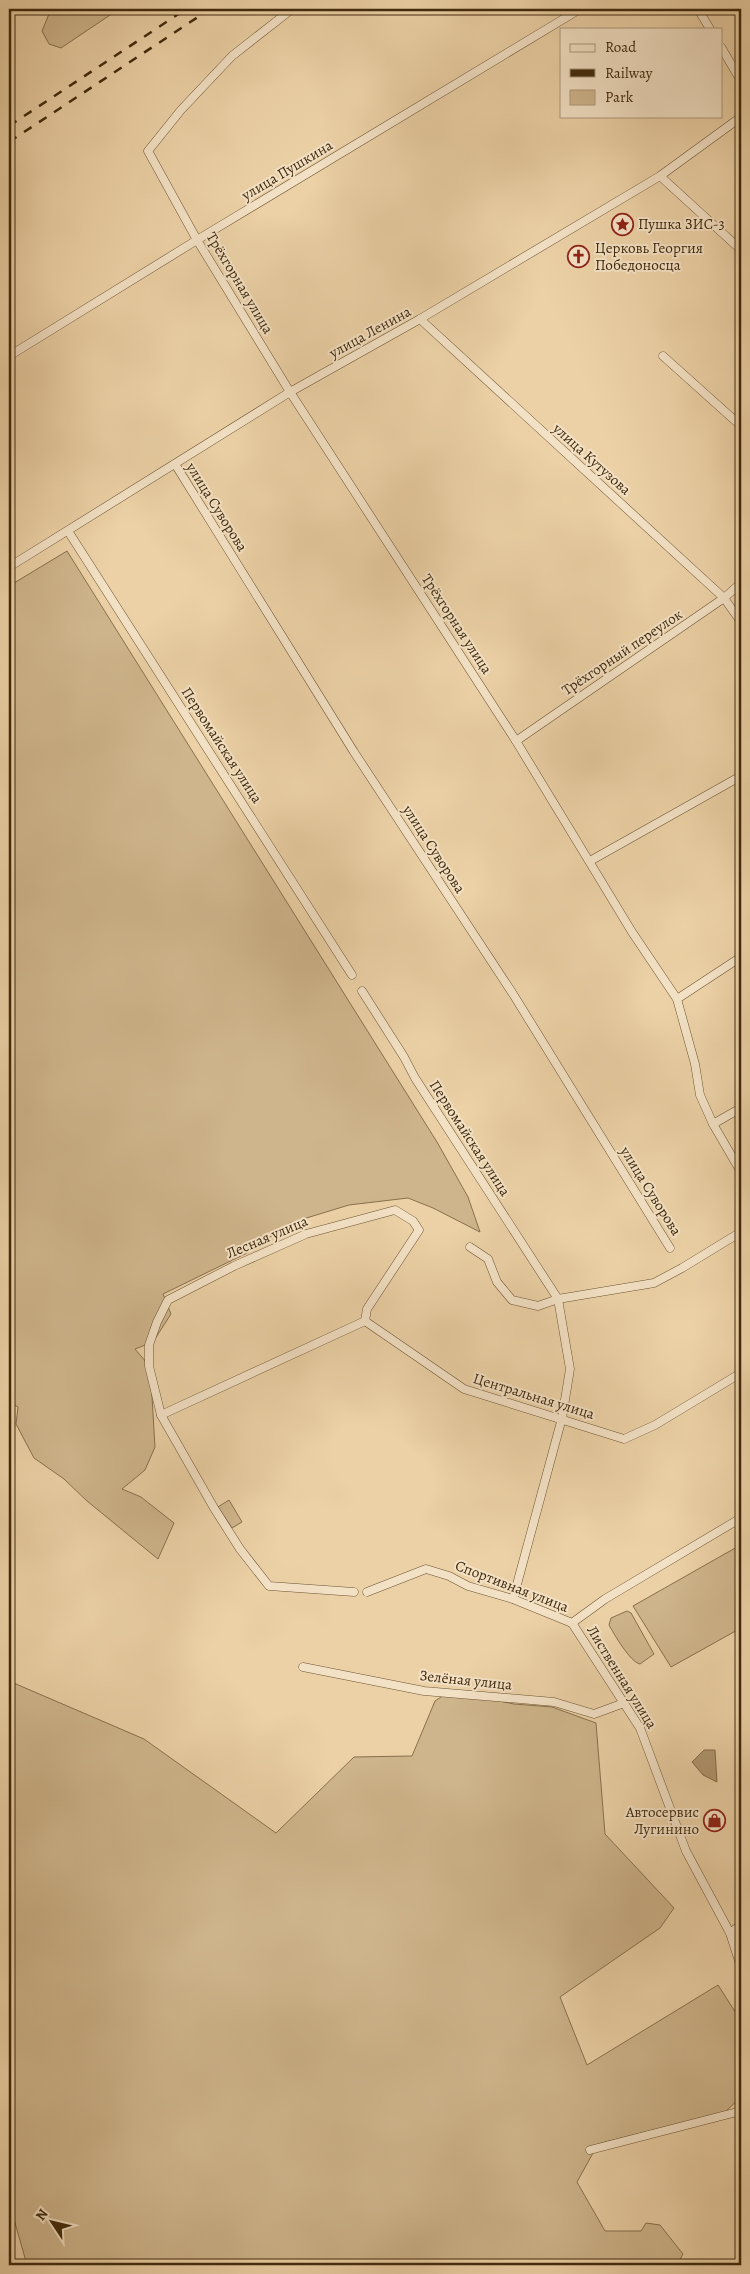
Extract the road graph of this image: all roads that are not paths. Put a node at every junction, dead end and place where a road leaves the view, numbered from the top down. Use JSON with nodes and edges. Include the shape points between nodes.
{"nodes":[{"id":1,"x":292,"y":9,"type":"edge"},
{"id":2,"x":580,"y":9,"type":"edge"},
{"id":3,"x":698,"y":9,"type":"edge"},
{"id":4,"x":709,"y":28,"type":"edge"},
{"id":5,"x":722,"y":49,"type":"edge"},
{"id":6,"x":741,"y":81,"type":"edge"},
{"id":7,"x":741,"y":117,"type":"edge"},
{"id":8,"x":660,"y":176,"type":"junction"},
{"id":9,"x":197,"y":240,"type":"junction"},
{"id":10,"x":741,"y":250,"type":"edge"},
{"id":11,"x":420,"y":319,"type":"junction"},
{"id":12,"x":9,"y":356,"type":"edge"},
{"id":13,"x":663,"y":356,"type":"dead end"},
{"id":14,"x":290,"y":392,"type":"junction"},
{"id":15,"x":741,"y":426,"type":"edge"},
{"id":16,"x":174,"y":464,"type":"junction"},
{"id":17,"x":68,"y":531,"type":"junction"},
{"id":18,"x":9,"y":567,"type":"edge"},
{"id":19,"x":741,"y":583,"type":"edge"},
{"id":20,"x":724,"y":598,"type":"junction"},
{"id":21,"x":741,"y":622,"type":"edge"},
{"id":22,"x":516,"y":741,"type":"junction"},
{"id":23,"x":741,"y":776,"type":"edge"},
{"id":24,"x":590,"y":861,"type":"junction"},
{"id":25,"x":741,"y":957,"type":"edge"},
{"id":26,"x":352,"y":975,"type":"dead end"},
{"id":27,"x":362,"y":991,"type":"dead end"},
{"id":28,"x":677,"y":999,"type":"junction"},
{"id":29,"x":741,"y":1108,"type":"edge"},
{"id":30,"x":713,"y":1124,"type":"junction"},
{"id":31,"x":741,"y":1172,"type":"edge"},
{"id":32,"x":741,"y":1232,"type":"edge"},
{"id":33,"x":470,"y":1247,"type":"dead end"},
{"id":34,"x":670,"y":1248,"type":"dead end"},
{"id":35,"x":558,"y":1298,"type":"junction"},
{"id":36,"x":365,"y":1321,"type":"junction"},
{"id":37,"x":741,"y":1373,"type":"edge"},
{"id":38,"x":161,"y":1415,"type":"junction"},
{"id":39,"x":562,"y":1418,"type":"junction"},
{"id":40,"x":741,"y":1518,"type":"edge"},
{"id":41,"x":354,"y":1592,"type":"dead end"},
{"id":42,"x":368,"y":1592,"type":"dead end"},
{"id":43,"x":514,"y":1600,"type":"junction"},
{"id":44,"x":572,"y":1623,"type":"junction"},
{"id":45,"x":303,"y":1667,"type":"dead end"},
{"id":46,"x":624,"y":1703,"type":"junction"},
{"id":47,"x":741,"y":1925,"type":"edge"},
{"id":48,"x":730,"y":1933,"type":"junction"},
{"id":49,"x":741,"y":1967,"type":"edge"},
{"id":50,"x":741,"y":2111,"type":"edge"},
{"id":51,"x":590,"y":2150,"type":"dead end"}],
"edges":[{"from":1,"to":9,"type":"street","name":"Трёхгорная улица","via":[[232,56],[148,151]]},
{"from":2,"to":9,"type":"street","name":"улица Пушкина"},
{"from":3,"to":4,"type":"street"},
{"from":5,"to":6,"type":"street"},
{"from":7,"to":8,"type":"street","name":"улица Ленина"},
{"from":8,"to":10,"type":"street"},
{"from":8,"to":11,"type":"street","name":"улица Ленина"},
{"from":9,"to":12,"type":"street","name":"улица Пушкина"},
{"from":9,"to":14,"type":"street","name":"Трёхгорная улица"},
{"from":11,"to":14,"type":"street","name":"улица Ленина"},
{"from":11,"to":20,"type":"street","name":"улица Кутузова"},
{"from":13,"to":15,"type":"street"},
{"from":14,"to":16,"type":"street","name":"улица Ленина"},
{"from":14,"to":22,"type":"street","name":"Трёхгорная улица"},
{"from":16,"to":17,"type":"street","name":"улица Ленина"},
{"from":16,"to":34,"type":"street","name":"улица Суворова","via":[[354,752],[513,994]]},
{"from":17,"to":18,"type":"street","name":"улица Ленина"},
{"from":17,"to":26,"type":"street","name":"Первомайская улица"},
{"from":19,"to":20,"type":"street","name":"Трёхгорный переулок"},
{"from":20,"to":21,"type":"street","name":"улица Кутузова"},
{"from":20,"to":22,"type":"street","name":"Трёхгорный переулок"},
{"from":22,"to":24,"type":"street","name":"Трёхгорная улица"},
{"from":23,"to":24,"type":"street"},
{"from":24,"to":28,"type":"street","name":"Трёхгорная улица"},
{"from":25,"to":28,"type":"street"},
{"from":27,"to":35,"type":"street","name":"Первомайская улица"},
{"from":28,"to":30,"type":"street","name":"Трёхгорная улица","via":[[700,1095]]},
{"from":29,"to":30,"type":"street"},
{"from":30,"to":31,"type":"street","name":"Трёхгорная улица"},
{"from":32,"to":35,"type":"street","via":[[654,1283]]},
{"from":33,"to":35,"type":"street","via":[[488,1259],[497,1282],[512,1300],[538,1306]]},
{"from":35,"to":39,"type":"street","via":[[570,1369]]},
{"from":36,"to":38,"type":"street"},
{"from":36,"to":38,"type":"street","name":"Лесная улица","via":[[367,1309],[419,1230],[413,1221],[395,1210],[306,1234],[168,1300],[149,1345],[149,1366]]},
{"from":36,"to":39,"type":"street","name":"Центральная улица","via":[[464,1389]]},
{"from":37,"to":39,"type":"street","name":"Центральная улица","via":[[655,1426],[624,1438]]},
{"from":38,"to":41,"type":"street","via":[[219,1517],[269,1586]]},
{"from":39,"to":43,"type":"street"},
{"from":40,"to":44,"type":"street","name":"Спортивная улица","via":[[605,1599]]},
{"from":42,"to":43,"type":"street","name":"Спортивная улица","via":[[426,1569]]},
{"from":43,"to":44,"type":"street","name":"Спортивная улица"},
{"from":44,"to":46,"type":"street","name":"Лиственная улица"},
{"from":45,"to":46,"type":"street","name":"Зелёная улица","via":[[424,1691],[554,1702],[594,1714]]},
{"from":46,"to":48,"type":"street","name":"Лиственная улица","via":[[640,1728],[686,1851]]},
{"from":47,"to":48,"type":"street"},
{"from":48,"to":49,"type":"street","name":"Лиственная улица"},
{"from":50,"to":51,"type":"street"}]}
